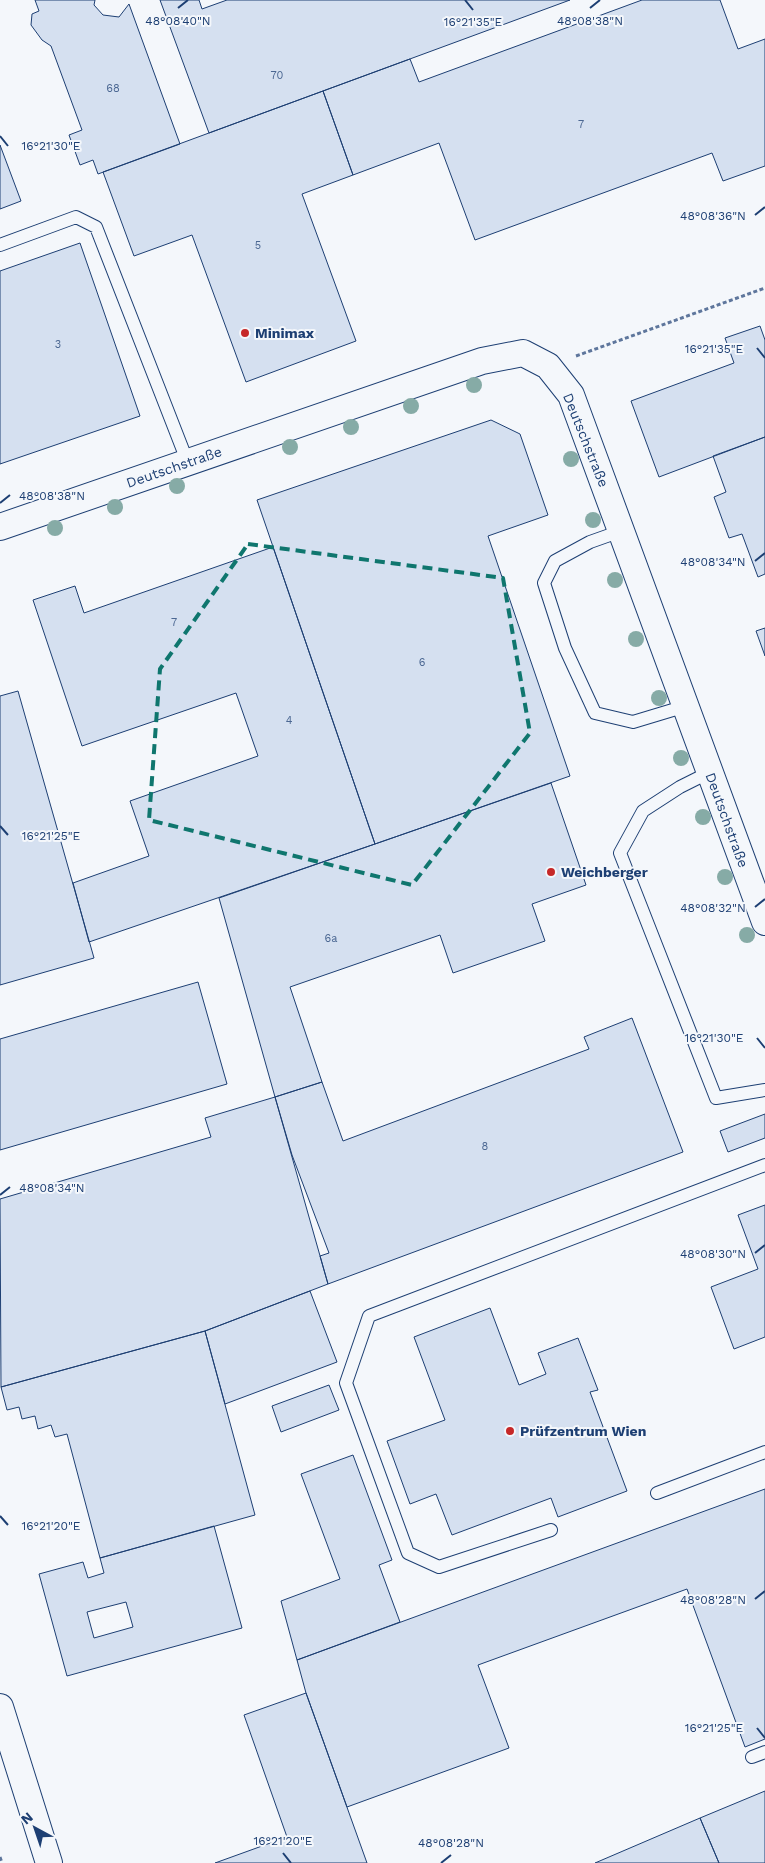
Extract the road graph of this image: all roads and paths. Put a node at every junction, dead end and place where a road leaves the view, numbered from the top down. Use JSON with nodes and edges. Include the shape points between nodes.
{"nodes":[{"id":1,"x":0,"y":245,"type":"edge"},
{"id":2,"x":765,"y":288,"type":"edge"},
{"id":3,"x":548,"y":366,"type":"junction"},
{"id":4,"x":188,"y":463,"type":"junction"},
{"id":5,"x":0,"y":527,"type":"edge"},
{"id":6,"x":621,"y":531,"type":"junction"},
{"id":7,"x":686,"y":706,"type":"junction"},
{"id":8,"x":710,"y":772,"type":"junction"},
{"id":9,"x":765,"y":922,"type":"edge"},
{"id":10,"x":765,"y":1090,"type":"edge"},
{"id":11,"x":765,"y":1165,"type":"edge"},
{"id":12,"x":765,"y":1452,"type":"edge"},
{"id":13,"x":657,"y":1493,"type":"dead end"},
{"id":14,"x":550,"y":1530,"type":"dead end"},
{"id":15,"x":0,"y":1707,"type":"edge"},
{"id":16,"x":765,"y":1752,"type":"edge"},
{"id":17,"x":752,"y":1756,"type":"dead end"},
{"id":18,"x":0,"y":1857,"type":"edge"},
{"id":19,"x":2,"y":1863,"type":"edge"},
{"id":20,"x":49,"y":1863,"type":"edge"}],
"edges":[{"from":1,"to":4,"type":"lane","via":[[76,217],[96,227]]},
{"from":2,"to":3,"type":"path"},
{"from":3,"to":4,"type":"street","name":"Deutschstraße","via":[[523,354],[482,361]]},
{"from":3,"to":6,"type":"street","name":"Deutschstraße","via":[[571,395]]},
{"from":4,"to":5,"type":"street","name":"Deutschstraße"},
{"from":6,"to":7,"type":"street","name":"Deutschstraße"},
{"from":6,"to":7,"type":"lane","via":[[590,542],[555,561],[544,583],[565,648],[594,713],[633,722]]},
{"from":7,"to":8,"type":"street","name":"Deutschstraße"},
{"from":8,"to":9,"type":"street","name":"Deutschstraße"},
{"from":8,"to":10,"type":"lane","via":[[643,811],[620,853],[716,1098]]},
{"from":11,"to":14,"type":"lane","via":[[370,1316],[346,1383],[408,1553],[439,1567]]},
{"from":12,"to":13,"type":"lane"},
{"from":15,"to":20,"type":"street"},
{"from":16,"to":17,"type":"lane"},
{"from":18,"to":19,"type":"path"}]}
